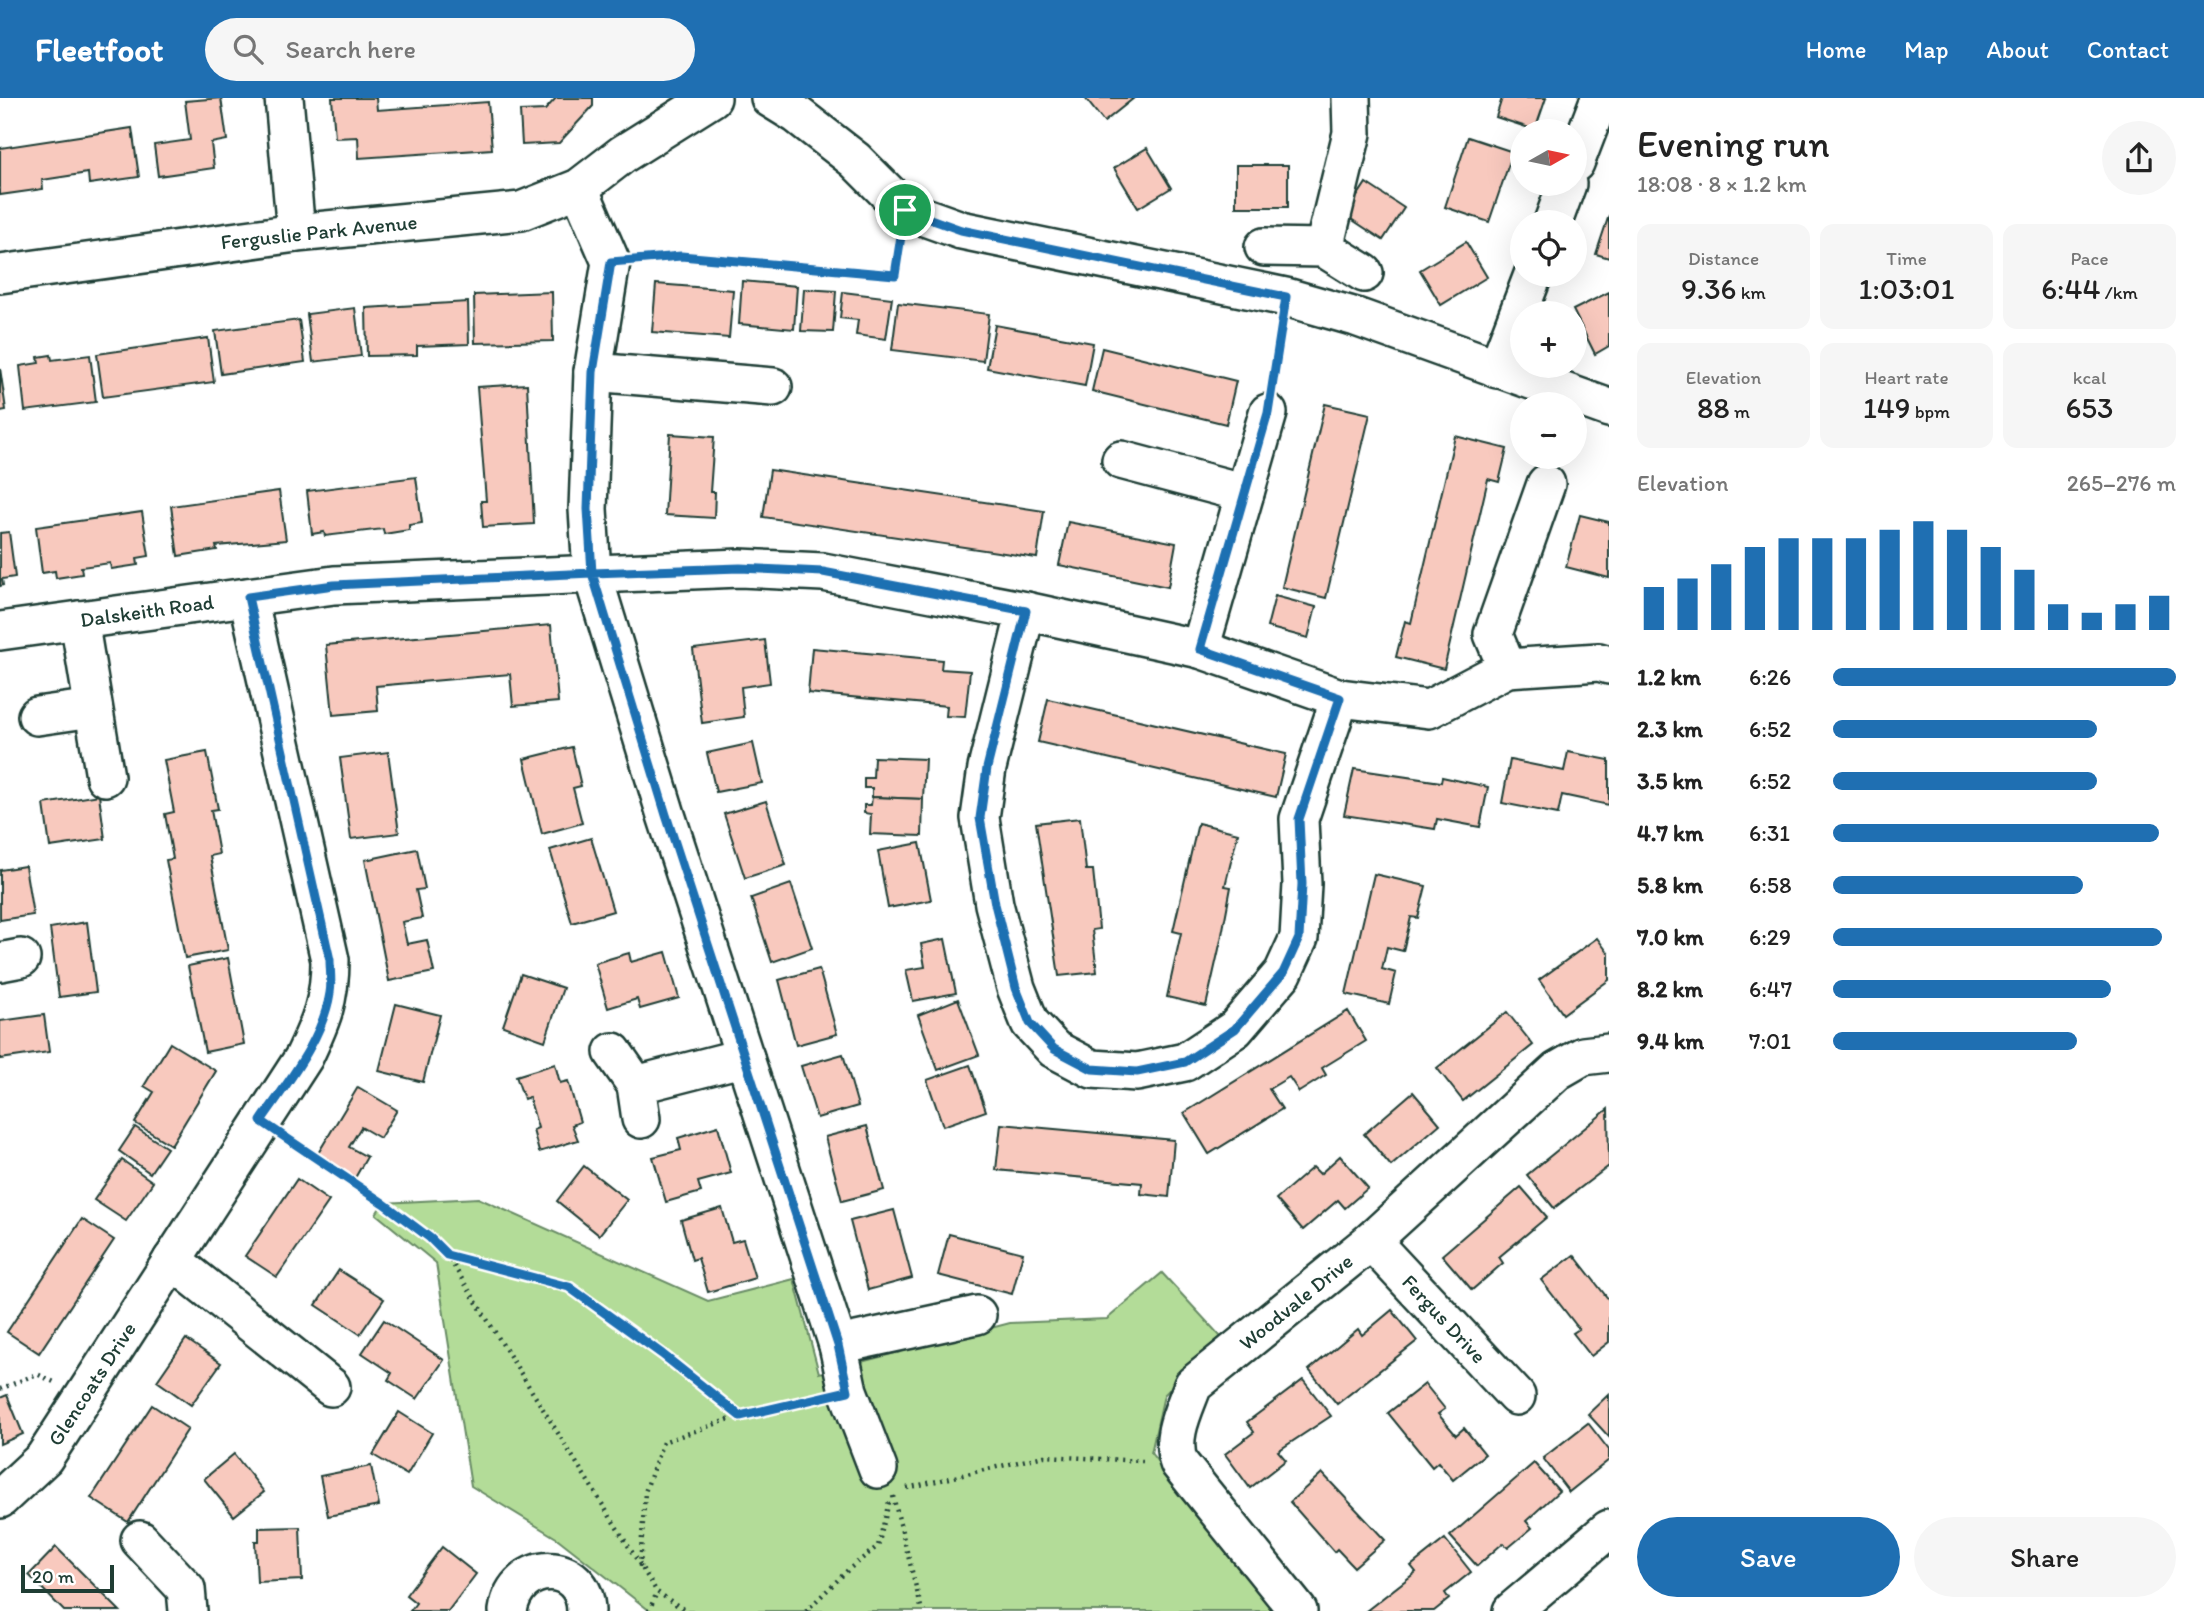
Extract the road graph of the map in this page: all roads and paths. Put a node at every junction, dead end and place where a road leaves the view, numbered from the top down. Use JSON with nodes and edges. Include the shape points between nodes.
{"nodes":[{"id":1,"x":284,"y":98,"type":"edge"},
{"id":2,"x":666,"y":98,"type":"edge"},
{"id":3,"x":712,"y":98,"type":"edge"},
{"id":4,"x":770,"y":98,"type":"edge"},
{"id":5,"x":821,"y":98,"type":"edge"},
{"id":6,"x":1351,"y":98,"type":"edge"},
{"id":7,"x":1600,"y":98,"type":"edge"},
{"id":8,"x":1587,"y":132,"type":"edge"},
{"id":9,"x":623,"y":154,"type":"junction"},
{"id":10,"x":855,"y":160,"type":"junction"},
{"id":11,"x":579,"y":188,"type":"junction"},
{"id":12,"x":905,"y":210,"type":"junction"},
{"id":13,"x":296,"y":233,"type":"junction"},
{"id":14,"x":1264,"y":247,"type":"dead end"},
{"id":15,"x":1324,"y":248,"type":"junction"},
{"id":16,"x":611,"y":262,"type":"junction"},
{"id":17,"x":1364,"y":273,"type":"dead end"},
{"id":18,"x":0,"y":274,"type":"edge"},
{"id":19,"x":1528,"y":287,"type":"edge"},
{"id":20,"x":1286,"y":297,"type":"junction"},
{"id":21,"x":1497,"y":369,"type":"junction"},
{"id":22,"x":593,"y":372,"type":"junction"},
{"id":23,"x":773,"y":387,"type":"dead end"},
{"id":24,"x":1609,"y":408,"type":"edge"},
{"id":25,"x":1268,"y":413,"type":"joint"},
{"id":26,"x":1121,"y":460,"type":"dead end"},
{"id":27,"x":1546,"y":484,"type":"dead end"},
{"id":28,"x":1245,"y":493,"type":"junction"},
{"id":29,"x":592,"y":573,"type":"junction"},
{"id":30,"x":248,"y":597,"type":"junction"},
{"id":31,"x":1026,"y":611,"type":"junction"},
{"id":32,"x":79,"y":621,"type":"junction"},
{"id":33,"x":0,"y":631,"type":"edge"},
{"id":34,"x":1200,"y":649,"type":"junction"},
{"id":35,"x":1609,"y":665,"type":"edge"},
{"id":36,"x":1507,"y":668,"type":"junction"},
{"id":37,"x":1340,"y":698,"type":"junction"},
{"id":38,"x":93,"y":708,"type":"junction"},
{"id":39,"x":37,"y":716,"type":"dead end"},
{"id":40,"x":105,"y":777,"type":"dead end"},
{"id":41,"x":613,"y":1052,"type":"dead end"},
{"id":42,"x":1609,"y":1053,"type":"edge"},
{"id":43,"x":745,"y":1057,"type":"junction"},
{"id":44,"x":261,"y":1121,"type":"junction"},
{"id":45,"x":1371,"y":1241,"type":"junction"},
{"id":46,"x":447,"y":1255,"type":"junction"},
{"id":47,"x":172,"y":1260,"type":"junction"},
{"id":48,"x":977,"y":1315,"type":"dead end"},
{"id":49,"x":838,"y":1345,"type":"junction"},
{"id":50,"x":331,"y":1387,"type":"dead end"},
{"id":51,"x":0,"y":1389,"type":"edge"},
{"id":52,"x":848,"y":1391,"type":"junction"},
{"id":53,"x":1516,"y":1396,"type":"dead end"},
{"id":54,"x":83,"y":1397,"type":"junction"},
{"id":55,"x":740,"y":1416,"type":"junction"},
{"id":56,"x":1179,"y":1463,"type":"junction"},
{"id":57,"x":885,"y":1480,"type":"junction"},
{"id":58,"x":0,"y":1499,"type":"edge"},
{"id":59,"x":1609,"y":1529,"type":"edge"},
{"id":60,"x":140,"y":1541,"type":"dead end"},
{"id":61,"x":640,"y":1567,"type":"junction"},
{"id":62,"x":657,"y":1592,"type":"junction"},
{"id":63,"x":188,"y":1611,"type":"edge"},
{"id":64,"x":508,"y":1611,"type":"edge"},
{"id":65,"x":586,"y":1611,"type":"edge"},
{"id":66,"x":649,"y":1611,"type":"edge"},
{"id":67,"x":686,"y":1611,"type":"edge"},
{"id":68,"x":806,"y":1611,"type":"edge"},
{"id":69,"x":922,"y":1611,"type":"edge"},
{"id":70,"x":1298,"y":1611,"type":"edge"},
{"id":71,"x":1512,"y":1611,"type":"edge"}],
"edges":[{"from":1,"to":13,"type":"street"},
{"from":2,"to":9,"type":"street","name":"Ferguslie Park Avenue"},
{"from":3,"to":9,"type":"street","name":"Ferguslie Park Avenue"},
{"from":4,"to":10,"type":"street"},
{"from":5,"to":10,"type":"street"},
{"from":6,"to":15,"type":"street","via":[[1352,133]]},
{"from":7,"to":8,"type":"street"},
{"from":9,"to":11,"type":"street","name":"Ferguslie Park Avenue"},
{"from":10,"to":12,"type":"street"},
{"from":11,"to":13,"type":"street","name":"Ferguslie Park Avenue","via":[[521,211]]},
{"from":11,"to":16,"type":"street"},
{"from":12,"to":16,"type":"path","via":[[895,275],[681,256]]},
{"from":12,"to":20,"type":"street","via":[[961,230]]},
{"from":13,"to":18,"type":"street","name":"Ferguslie Park Avenue"},
{"from":14,"to":15,"type":"street"},
{"from":15,"to":17,"type":"street"},
{"from":16,"to":22,"type":"street"},
{"from":19,"to":21,"type":"street"},
{"from":20,"to":21,"type":"street","via":[[1356,317]]},
{"from":20,"to":25,"type":"path"},
{"from":21,"to":24,"type":"street"},
{"from":22,"to":23,"type":"street"},
{"from":22,"to":29,"type":"street","via":[[588,509]]},
{"from":25,"to":28,"type":"street"},
{"from":26,"to":28,"type":"street"},
{"from":27,"to":36,"type":"street","via":[[1493,634]]},
{"from":28,"to":34,"type":"street"},
{"from":29,"to":30,"type":"street","name":"Dalskeith Road","via":[[334,585]]},
{"from":29,"to":31,"type":"street","name":"Dalskeith Road","via":[[740,568],[823,572]]},
{"from":29,"to":43,"type":"street"},
{"from":30,"to":32,"type":"street","name":"Dalskeith Road"},
{"from":30,"to":44,"type":"street","name":"Glencoats Drive","via":[[330,960],[325,1013],[304,1057]]},
{"from":31,"to":34,"type":"street","name":"Dalskeith Road"},
{"from":31,"to":37,"type":"street","via":[[987,768],[980,818],[995,904],[1016,988],[1030,1023],[1054,1049],[1092,1069],[1137,1072],[1185,1062],[1235,1029],[1283,973],[1299,938],[1299,819]]},
{"from":32,"to":33,"type":"street","name":"Dalskeith Road"},
{"from":32,"to":38,"type":"street"},
{"from":34,"to":37,"type":"street","name":"Dalskeith Road"},
{"from":35,"to":36,"type":"street","name":"Dalskeith Road"},
{"from":36,"to":37,"type":"street","name":"Dalskeith Road","via":[[1429,709]]},
{"from":38,"to":39,"type":"street"},
{"from":38,"to":40,"type":"street"},
{"from":41,"to":43,"type":"street","via":[[638,1102]]},
{"from":42,"to":45,"type":"street","name":"Woodvale Drive","via":[[1583,1056],[1557,1071]]},
{"from":43,"to":49,"type":"street"},
{"from":44,"to":46,"type":"path","via":[[383,1203]]},
{"from":44,"to":47,"type":"street","name":"Glencoats Drive"},
{"from":45,"to":53,"type":"street","name":"Fergus Drive"},
{"from":45,"to":56,"type":"street","name":"Woodvale Drive","via":[[1193,1385],[1174,1450]]},
{"from":46,"to":55,"type":"path","via":[[569,1287]]},
{"from":46,"to":61,"type":"path"},
{"from":47,"to":50,"type":"street"},
{"from":47,"to":54,"type":"street","name":"Glencoats Drive"},
{"from":48,"to":49,"type":"street"},
{"from":49,"to":52,"type":"street"},
{"from":51,"to":54,"type":"path","via":[[37,1374]]},
{"from":52,"to":55,"type":"path"},
{"from":52,"to":57,"type":"street"},
{"from":54,"to":58,"type":"street","name":"Glencoats Drive","via":[[44,1458]]},
{"from":55,"to":61,"type":"path","via":[[663,1442],[645,1492]]},
{"from":56,"to":57,"type":"path","via":[[1044,1456]]},
{"from":56,"to":70,"type":"street"},
{"from":57,"to":68,"type":"path","via":[[878,1546]]},
{"from":57,"to":69,"type":"path"},
{"from":59,"to":71,"type":"street"},
{"from":60,"to":63,"type":"street","via":[[186,1588]]},
{"from":61,"to":62,"type":"path"},
{"from":62,"to":66,"type":"path"},
{"from":62,"to":67,"type":"path"},
{"from":64,"to":65,"type":"street","via":[[516,1586],[538,1572],[552,1571],[576,1583]]}]}
